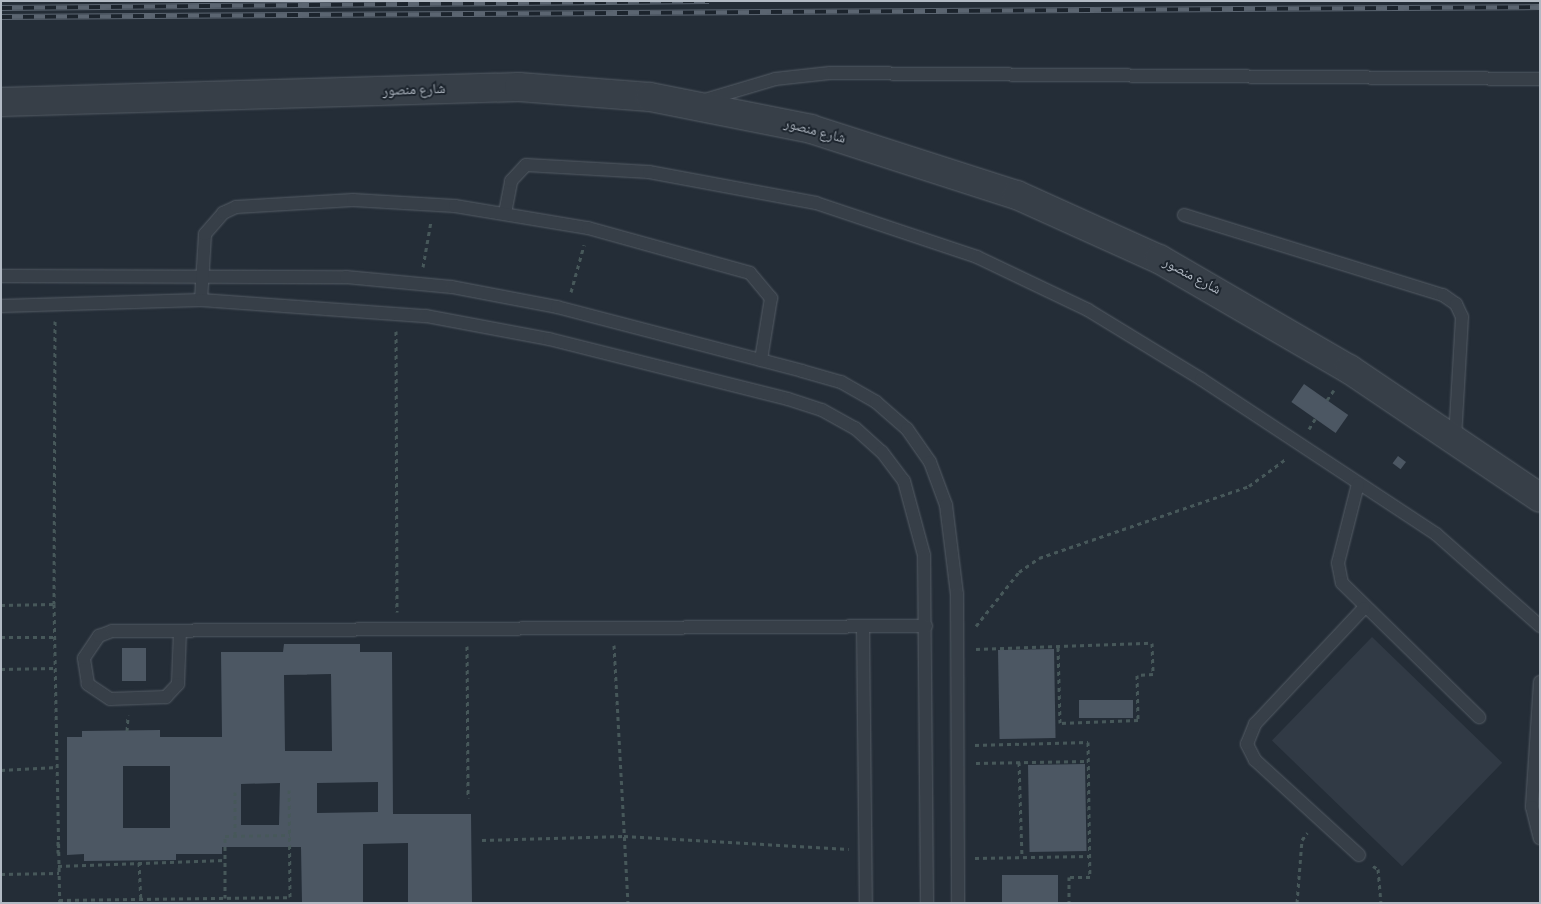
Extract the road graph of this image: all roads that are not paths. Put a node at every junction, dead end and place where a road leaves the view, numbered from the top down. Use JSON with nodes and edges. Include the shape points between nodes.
{"nodes":[{"id":1,"x":1540,"y":78,"type":"edge"},
{"id":2,"x":1,"y":102,"type":"edge"},
{"id":3,"x":693,"y":104,"type":"junction"},
{"id":4,"x":505,"y":213,"type":"junction"},
{"id":5,"x":1184,"y":215,"type":"dead end"},
{"id":6,"x":202,"y":275,"type":"junction"},
{"id":7,"x":1,"y":276,"type":"edge"},
{"id":8,"x":201,"y":300,"type":"junction"},
{"id":9,"x":1,"y":306,"type":"edge"},
{"id":10,"x":761,"y":360,"type":"junction"},
{"id":11,"x":1455,"y":440,"type":"junction"},
{"id":12,"x":1358,"y":484,"type":"junction"},
{"id":13,"x":1540,"y":498,"type":"edge"},
{"id":14,"x":1364,"y":608,"type":"junction"},
{"id":15,"x":926,"y":626,"type":"junction"},
{"id":16,"x":1540,"y":626,"type":"edge"},
{"id":17,"x":863,"y":627,"type":"junction"},
{"id":18,"x":180,"y":631,"type":"junction"},
{"id":19,"x":1540,"y":682,"type":"edge"},
{"id":20,"x":1479,"y":717,"type":"dead end"},
{"id":21,"x":1540,"y":838,"type":"edge"},
{"id":22,"x":1360,"y":855,"type":"road end"},
{"id":23,"x":866,"y":903,"type":"edge"},
{"id":24,"x":927,"y":903,"type":"edge"},
{"id":25,"x":958,"y":903,"type":"edge"}],
"edges":[{"from":1,"to":3,"type":"lane","via":[[830,73],[775,79]]},
{"from":2,"to":3,"type":"street","name":"شارع منصور","via":[[519,87]]},
{"from":3,"to":11,"type":"street","name":"شارع منصور","via":[[811,129],[943,168],[1089,225],[1228,295]]},
{"from":4,"to":6,"type":"lane","via":[[433,204],[353,200],[236,207],[223,213],[205,234]]},
{"from":4,"to":10,"type":"lane","via":[[588,228],[689,253],[760,279],[772,309]]},
{"from":4,"to":12,"type":"lane","via":[[515,174],[526,166],[542,164],[705,180],[871,219],[977,258],[1088,310]]},
{"from":5,"to":11,"type":"lane","via":[[1443,295],[1456,304],[1462,317]]},
{"from":6,"to":7,"type":"lane"},
{"from":6,"to":8,"type":"lane"},
{"from":6,"to":10,"type":"lane","via":[[420,282],[567,309]]},
{"from":8,"to":9,"type":"lane"},
{"from":8,"to":15,"type":"lane","via":[[397,313],[468,322],[822,410],[854,428],[882,452],[904,481],[924,555]]},
{"from":10,"to":25,"type":"lane","via":[[841,382],[876,402],[907,429],[930,462],[946,504],[957,594]]},
{"from":11,"to":13,"type":"street","name":"شارع منصور"},
{"from":12,"to":14,"type":"lane","via":[[1338,563],[1342,584]]},
{"from":12,"to":16,"type":"lane","via":[[1443,540]]},
{"from":14,"to":20,"type":"lane"},
{"from":14,"to":22,"type":"lane","via":[[1247,737],[1255,760]]},
{"from":15,"to":17,"type":"lane"},
{"from":15,"to":24,"type":"lane"},
{"from":17,"to":18,"type":"lane"},
{"from":17,"to":23,"type":"lane"},
{"from":18,"to":18,"type":"lane","via":[[112,631],[100,636],[84,658],[88,684],[110,699],[166,697],[178,684]]},
{"from":19,"to":21,"type":"lane","via":[[1532,807]]}]}
